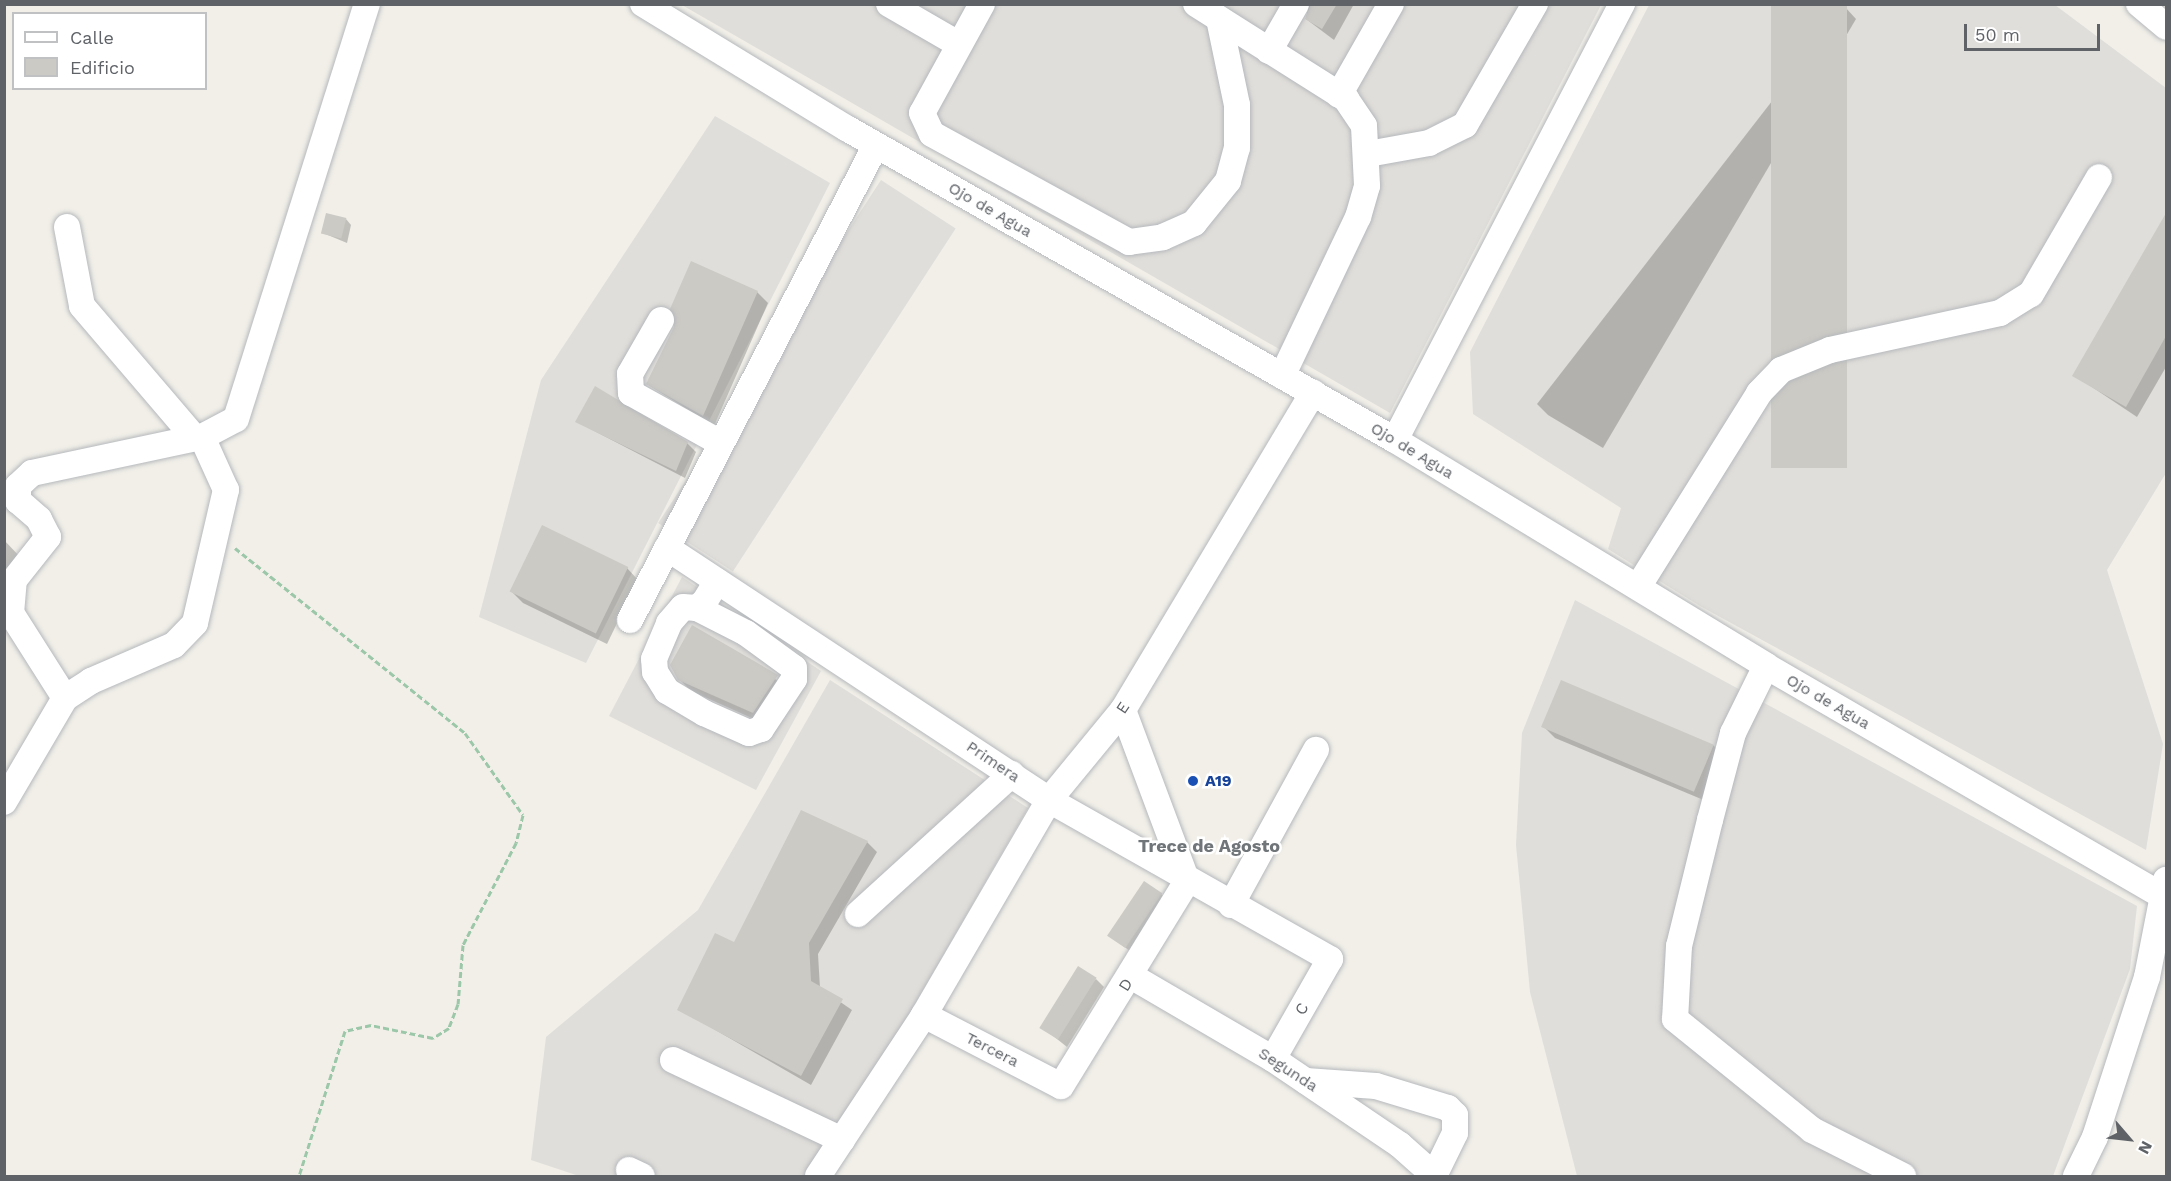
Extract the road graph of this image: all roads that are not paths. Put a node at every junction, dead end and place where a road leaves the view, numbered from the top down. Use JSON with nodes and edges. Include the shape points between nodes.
{"nodes":[{"id":1,"x":367,"y":4,"type":"edge"},
{"id":2,"x":643,"y":4,"type":"edge"},
{"id":3,"x":889,"y":4,"type":"edge"},
{"id":4,"x":982,"y":4,"type":"edge"},
{"id":5,"x":1196,"y":4,"type":"edge"},
{"id":6,"x":1296,"y":4,"type":"edge"},
{"id":7,"x":1391,"y":4,"type":"edge"},
{"id":8,"x":1535,"y":4,"type":"edge"},
{"id":9,"x":1622,"y":4,"type":"edge"},
{"id":10,"x":2139,"y":4,"type":"edge"},
{"id":11,"x":1219,"y":19,"type":"junction"},
{"id":12,"x":2166,"y":27,"type":"edge"},
{"id":13,"x":958,"y":44,"type":"junction"},
{"id":14,"x":1269,"y":51,"type":"junction"},
{"id":15,"x":1339,"y":94,"type":"junction"},
{"id":16,"x":876,"y":145,"type":"junction"},
{"id":17,"x":1368,"y":154,"type":"junction"},
{"id":18,"x":2099,"y":177,"type":"dead end"},
{"id":19,"x":67,"y":227,"type":"dead end"},
{"id":20,"x":661,"y":320,"type":"dead end"},
{"id":21,"x":1282,"y":376,"type":"junction"},
{"id":22,"x":1313,"y":393,"type":"junction"},
{"id":23,"x":198,"y":436,"type":"junction"},
{"id":24,"x":1395,"y":440,"type":"junction"},
{"id":25,"x":721,"y":443,"type":"junction"},
{"id":26,"x":667,"y":548,"type":"junction"},
{"id":27,"x":717,"y":581,"type":"junction"},
{"id":28,"x":1638,"y":587,"type":"junction"},
{"id":29,"x":697,"y":608,"type":"junction"},
{"id":30,"x":630,"y":620,"type":"dead end"},
{"id":31,"x":1766,"y":666,"type":"junction"},
{"id":32,"x":65,"y":698,"type":"junction"},
{"id":33,"x":1122,"y":710,"type":"junction"},
{"id":34,"x":1316,"y":750,"type":"dead end"},
{"id":35,"x":1012,"y":774,"type":"junction"},
{"id":36,"x":1049,"y":800,"type":"junction"},
{"id":37,"x":4,"y":802,"type":"edge"},
{"id":38,"x":1187,"y":881,"type":"junction"},
{"id":39,"x":2165,"y":888,"type":"edge"},
{"id":40,"x":1231,"y":905,"type":"junction"},
{"id":41,"x":858,"y":914,"type":"dead end"},
{"id":42,"x":1330,"y":959,"type":"joint"},
{"id":43,"x":1131,"y":976,"type":"junction"},
{"id":44,"x":924,"y":1015,"type":"junction"},
{"id":45,"x":1273,"y":1059,"type":"junction"},
{"id":46,"x":673,"y":1060,"type":"dead end"},
{"id":47,"x":1306,"y":1081,"type":"junction"},
{"id":48,"x":1061,"y":1086,"type":"joint"},
{"id":49,"x":842,"y":1140,"type":"junction"},
{"id":50,"x":818,"y":1176,"type":"edge"},
{"id":51,"x":1434,"y":1176,"type":"edge"},
{"id":52,"x":1903,"y":1176,"type":"edge"},
{"id":53,"x":2076,"y":1176,"type":"edge"}],
"edges":[{"from":1,"to":23,"type":"street","via":[[243,408],[236,419]]},
{"from":2,"to":16,"type":"street","name":"Ojo de Agua"},
{"from":3,"to":13,"type":"street"},
{"from":4,"to":13,"type":"street"},
{"from":5,"to":11,"type":"street"},
{"from":6,"to":14,"type":"street"},
{"from":7,"to":15,"type":"street"},
{"from":8,"to":17,"type":"street","via":[[1466,125],[1429,143]]},
{"from":9,"to":24,"type":"street"},
{"from":10,"to":12,"type":"street"},
{"from":11,"to":13,"type":"street","via":[[1237,105],[1237,148],[1228,181],[1194,223],[1163,237],[1129,242],[932,134],[922,113]]},
{"from":11,"to":14,"type":"street"},
{"from":14,"to":15,"type":"street"},
{"from":15,"to":17,"type":"street","via":[[1364,126]]},
{"from":16,"to":21,"type":"street","name":"Ojo de Agua"},
{"from":16,"to":25,"type":"street"},
{"from":17,"to":21,"type":"street","via":[[1358,217]]},
{"from":18,"to":28,"type":"street","via":[[2031,294],[2001,313],[1830,350],[1780,369],[1759,393]]},
{"from":19,"to":23,"type":"street","via":[[82,306]]},
{"from":20,"to":25,"type":"street","via":[[630,374],[631,393]]},
{"from":21,"to":22,"type":"street","name":"Ojo de Agua"},
{"from":22,"to":24,"type":"street","name":"Ojo de Agua"},
{"from":22,"to":33,"type":"street","name":"E"},
{"from":23,"to":32,"type":"street","via":[[226,490],[203,605],[174,645],[91,681]]},
{"from":23,"to":32,"type":"street","via":[[32,473],[18,486],[18,501],[47,530],[47,543],[14,580],[8,598],[20,629]]},
{"from":24,"to":28,"type":"street","name":"Ojo de Agua"},
{"from":25,"to":26,"type":"street"},
{"from":26,"to":27,"type":"street","name":"Primera"},
{"from":26,"to":30,"type":"street"},
{"from":27,"to":29,"type":"street"},
{"from":27,"to":35,"type":"street","name":"Primera"},
{"from":28,"to":31,"type":"street","name":"Ojo de Agua"},
{"from":29,"to":29,"type":"street","via":[[746,633],[794,668],[794,679],[761,729],[749,734],[704,712],[667,691],[655,672],[654,659],[669,623],[683,607]]},
{"from":31,"to":39,"type":"street","name":"Ojo de Agua"},
{"from":31,"to":52,"type":"street","via":[[1730,744],[1679,946],[1675,1019],[1812,1130]]},
{"from":32,"to":37,"type":"street"},
{"from":33,"to":36,"type":"street","name":"E"},
{"from":33,"to":38,"type":"street"},
{"from":34,"to":40,"type":"street"},
{"from":35,"to":36,"type":"street","name":"Primera"},
{"from":35,"to":41,"type":"street"},
{"from":36,"to":38,"type":"street","name":"Primera"},
{"from":36,"to":44,"type":"street","name":"E"},
{"from":38,"to":40,"type":"street","name":"Primera"},
{"from":38,"to":43,"type":"street","name":"D"},
{"from":39,"to":53,"type":"street","via":[[2146,977],[2095,1137]]},
{"from":40,"to":42,"type":"street","name":"Primera"},
{"from":42,"to":45,"type":"street","name":"C"},
{"from":43,"to":45,"type":"street","name":"Segunda"},
{"from":43,"to":48,"type":"street","name":"D"},
{"from":44,"to":48,"type":"street","name":"Tercera"},
{"from":44,"to":49,"type":"street","name":"E"},
{"from":45,"to":47,"type":"street","name":"Segunda"},
{"from":46,"to":49,"type":"street"},
{"from":47,"to":51,"type":"street","name":"Segunda","via":[[1400,1145]]},
{"from":47,"to":51,"type":"street","via":[[1376,1086],[1448,1108],[1457,1124]]},
{"from":49,"to":50,"type":"street","name":"E"}]}
